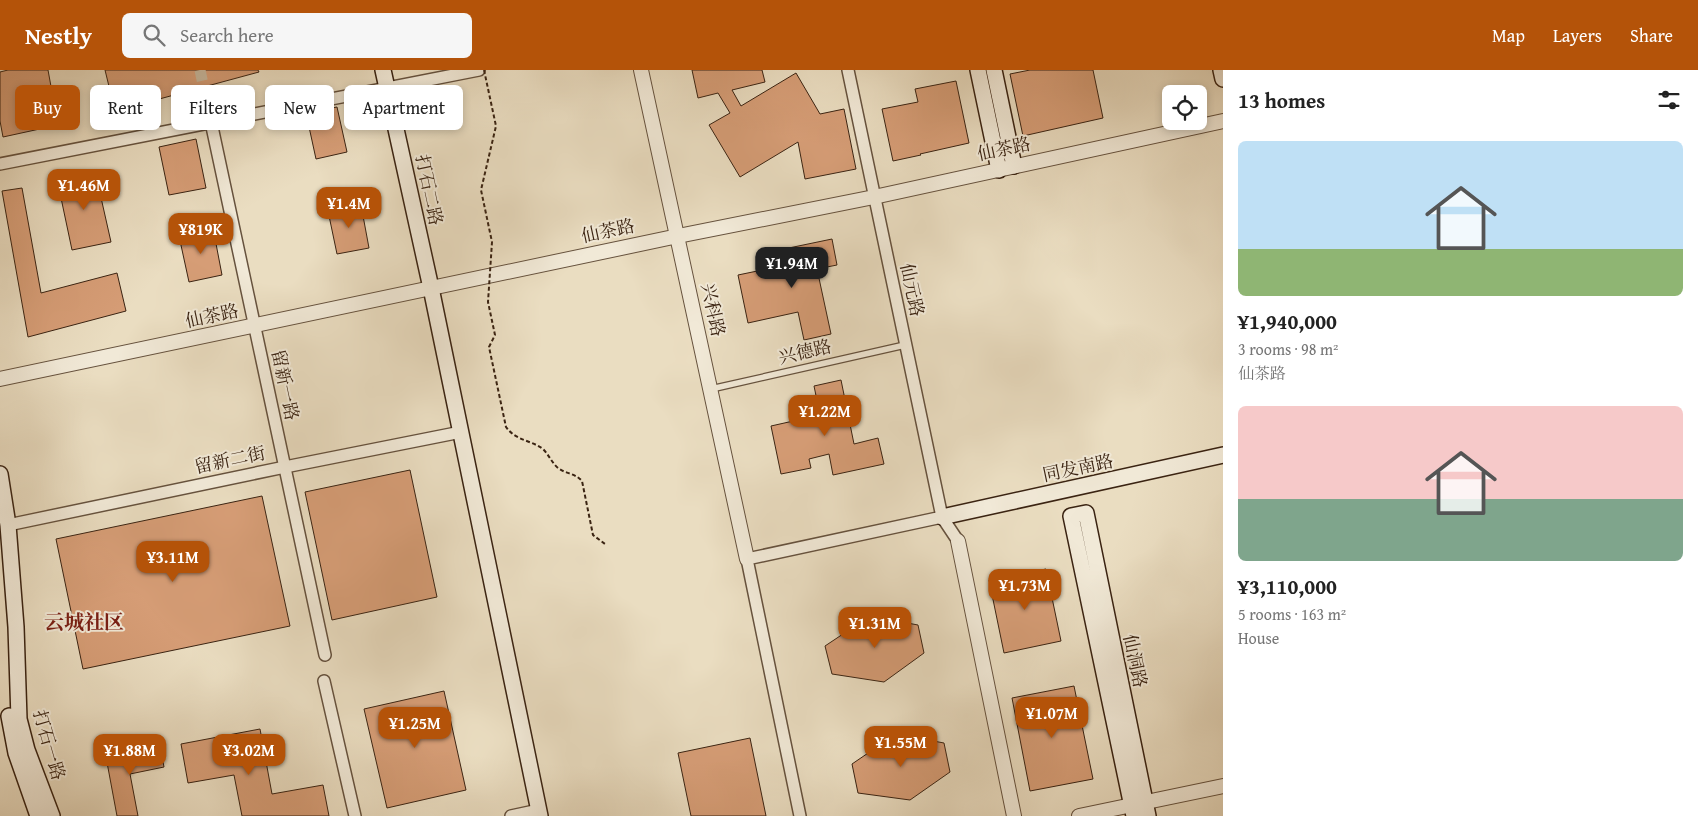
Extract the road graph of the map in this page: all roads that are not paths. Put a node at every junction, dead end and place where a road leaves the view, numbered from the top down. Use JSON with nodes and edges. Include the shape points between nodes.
{"nodes":[{"id":1,"x":383,"y":70,"type":"edge"},
{"id":2,"x":479,"y":70,"type":"edge"},
{"id":3,"x":641,"y":70,"type":"edge"},
{"id":4,"x":848,"y":70,"type":"edge"},
{"id":5,"x":978,"y":70,"type":"edge"},
{"id":6,"x":994,"y":70,"type":"edge"},
{"id":7,"x":1221,"y":70,"type":"edge"},
{"id":8,"x":1223,"y":79,"type":"edge"},
{"id":9,"x":386,"y":85,"type":"edge"},
{"id":10,"x":402,"y":85,"type":"edge"},
{"id":11,"x":344,"y":96,"type":"edge"},
{"id":12,"x":255,"y":114,"type":"edge"},
{"id":13,"x":1223,"y":121,"type":"edge"},
{"id":14,"x":171,"y":130,"type":"edge"},
{"id":15,"x":213,"y":130,"type":"tunnel mouth"},
{"id":16,"x":396,"y":130,"type":"edge"},
{"id":17,"x":0,"y":164,"type":"edge"},
{"id":18,"x":1014,"y":166,"type":"junction"},
{"id":19,"x":999,"y":170,"type":"junction"},
{"id":20,"x":874,"y":197,"type":"junction"},
{"id":21,"x":678,"y":236,"type":"junction"},
{"id":22,"x":431,"y":288,"type":"junction"},
{"id":23,"x":254,"y":326,"type":"junction"},
{"id":24,"x":905,"y":345,"type":"junction"},
{"id":25,"x":0,"y":379,"type":"edge"},
{"id":26,"x":711,"y":388,"type":"junction"},
{"id":27,"x":461,"y":432,"type":"junction"},
{"id":28,"x":1223,"y":455,"type":"edge"},
{"id":29,"x":284,"y":466,"type":"junction"},
{"id":30,"x":0,"y":474,"type":"edge"},
{"id":31,"x":1079,"y":514,"type":"dead end"},
{"id":32,"x":942,"y":517,"type":"junction"},
{"id":33,"x":8,"y":525,"type":"junction"},
{"id":34,"x":958,"y":541,"type":"joint"},
{"id":35,"x":0,"y":547,"type":"edge"},
{"id":36,"x":747,"y":559,"type":"junction"},
{"id":37,"x":325,"y":655,"type":"dead end"},
{"id":38,"x":324,"y":681,"type":"dead end"},
{"id":39,"x":1223,"y":786,"type":"edge"},
{"id":40,"x":1140,"y":810,"type":"edge"},
{"id":41,"x":539,"y":813,"type":"edge"},
{"id":42,"x":38,"y":816,"type":"edge"},
{"id":43,"x":52,"y":816,"type":"edge"},
{"id":44,"x":354,"y":816,"type":"edge"},
{"id":45,"x":510,"y":816,"type":"edge"},
{"id":46,"x":800,"y":816,"type":"edge"},
{"id":47,"x":1014,"y":816,"type":"edge"},
{"id":48,"x":1079,"y":816,"type":"edge"}],
"edges":[{"from":1,"to":9,"type":"main road","name":"打石二路"},
{"from":2,"to":10,"type":"street"},
{"from":3,"to":21,"type":"street","name":"兴科路"},
{"from":4,"to":20,"type":"street","name":"仙元路"},
{"from":5,"to":19,"type":"main road"},
{"from":6,"to":18,"type":"main road"},
{"from":7,"to":8,"type":"main road"},
{"from":11,"to":12,"type":"street"},
{"from":13,"to":18,"type":"street","name":"仙茶路"},
{"from":14,"to":17,"type":"street"},
{"from":15,"to":23,"type":"street","name":"留新一路"},
{"from":16,"to":22,"type":"main road","name":"打石二路"},
{"from":18,"to":19,"type":"street","name":"仙茶路"},
{"from":19,"to":20,"type":"street","name":"仙茶路"},
{"from":20,"to":21,"type":"street","name":"仙茶路"},
{"from":20,"to":24,"type":"street","name":"仙元路"},
{"from":21,"to":22,"type":"street","name":"仙茶路"},
{"from":21,"to":26,"type":"street","name":"兴科路"},
{"from":22,"to":23,"type":"street","name":"仙茶路"},
{"from":22,"to":27,"type":"main road","name":"打石二路"},
{"from":23,"to":25,"type":"street","name":"仙茶路"},
{"from":23,"to":29,"type":"street","name":"留新一路"},
{"from":24,"to":26,"type":"lane","name":"兴德路"},
{"from":24,"to":32,"type":"street","name":"仙元路"},
{"from":26,"to":36,"type":"street","name":"兴科路"},
{"from":27,"to":29,"type":"street","name":"留新二街"},
{"from":27,"to":41,"type":"main road","name":"打石二路"},
{"from":28,"to":32,"type":"main road","name":"同发南路"},
{"from":29,"to":33,"type":"street","name":"留新二街"},
{"from":29,"to":37,"type":"street","name":"留新一路"},
{"from":30,"to":33,"type":"main road","name":"打石一路"},
{"from":31,"to":40,"type":"main road","name":"仙洞路"},
{"from":32,"to":34,"type":"street"},
{"from":32,"to":36,"type":"street"},
{"from":33,"to":43,"type":"main road","name":"打石一路","via":[[19,719]]},
{"from":34,"to":47,"type":"street"},
{"from":35,"to":42,"type":"main road","name":"打石一路","via":[[9,721],[16,753]]},
{"from":36,"to":46,"type":"street"},
{"from":38,"to":44,"type":"street"},
{"from":39,"to":40,"type":"street"},
{"from":40,"to":48,"type":"street"},
{"from":41,"to":45,"type":"street"}]}
